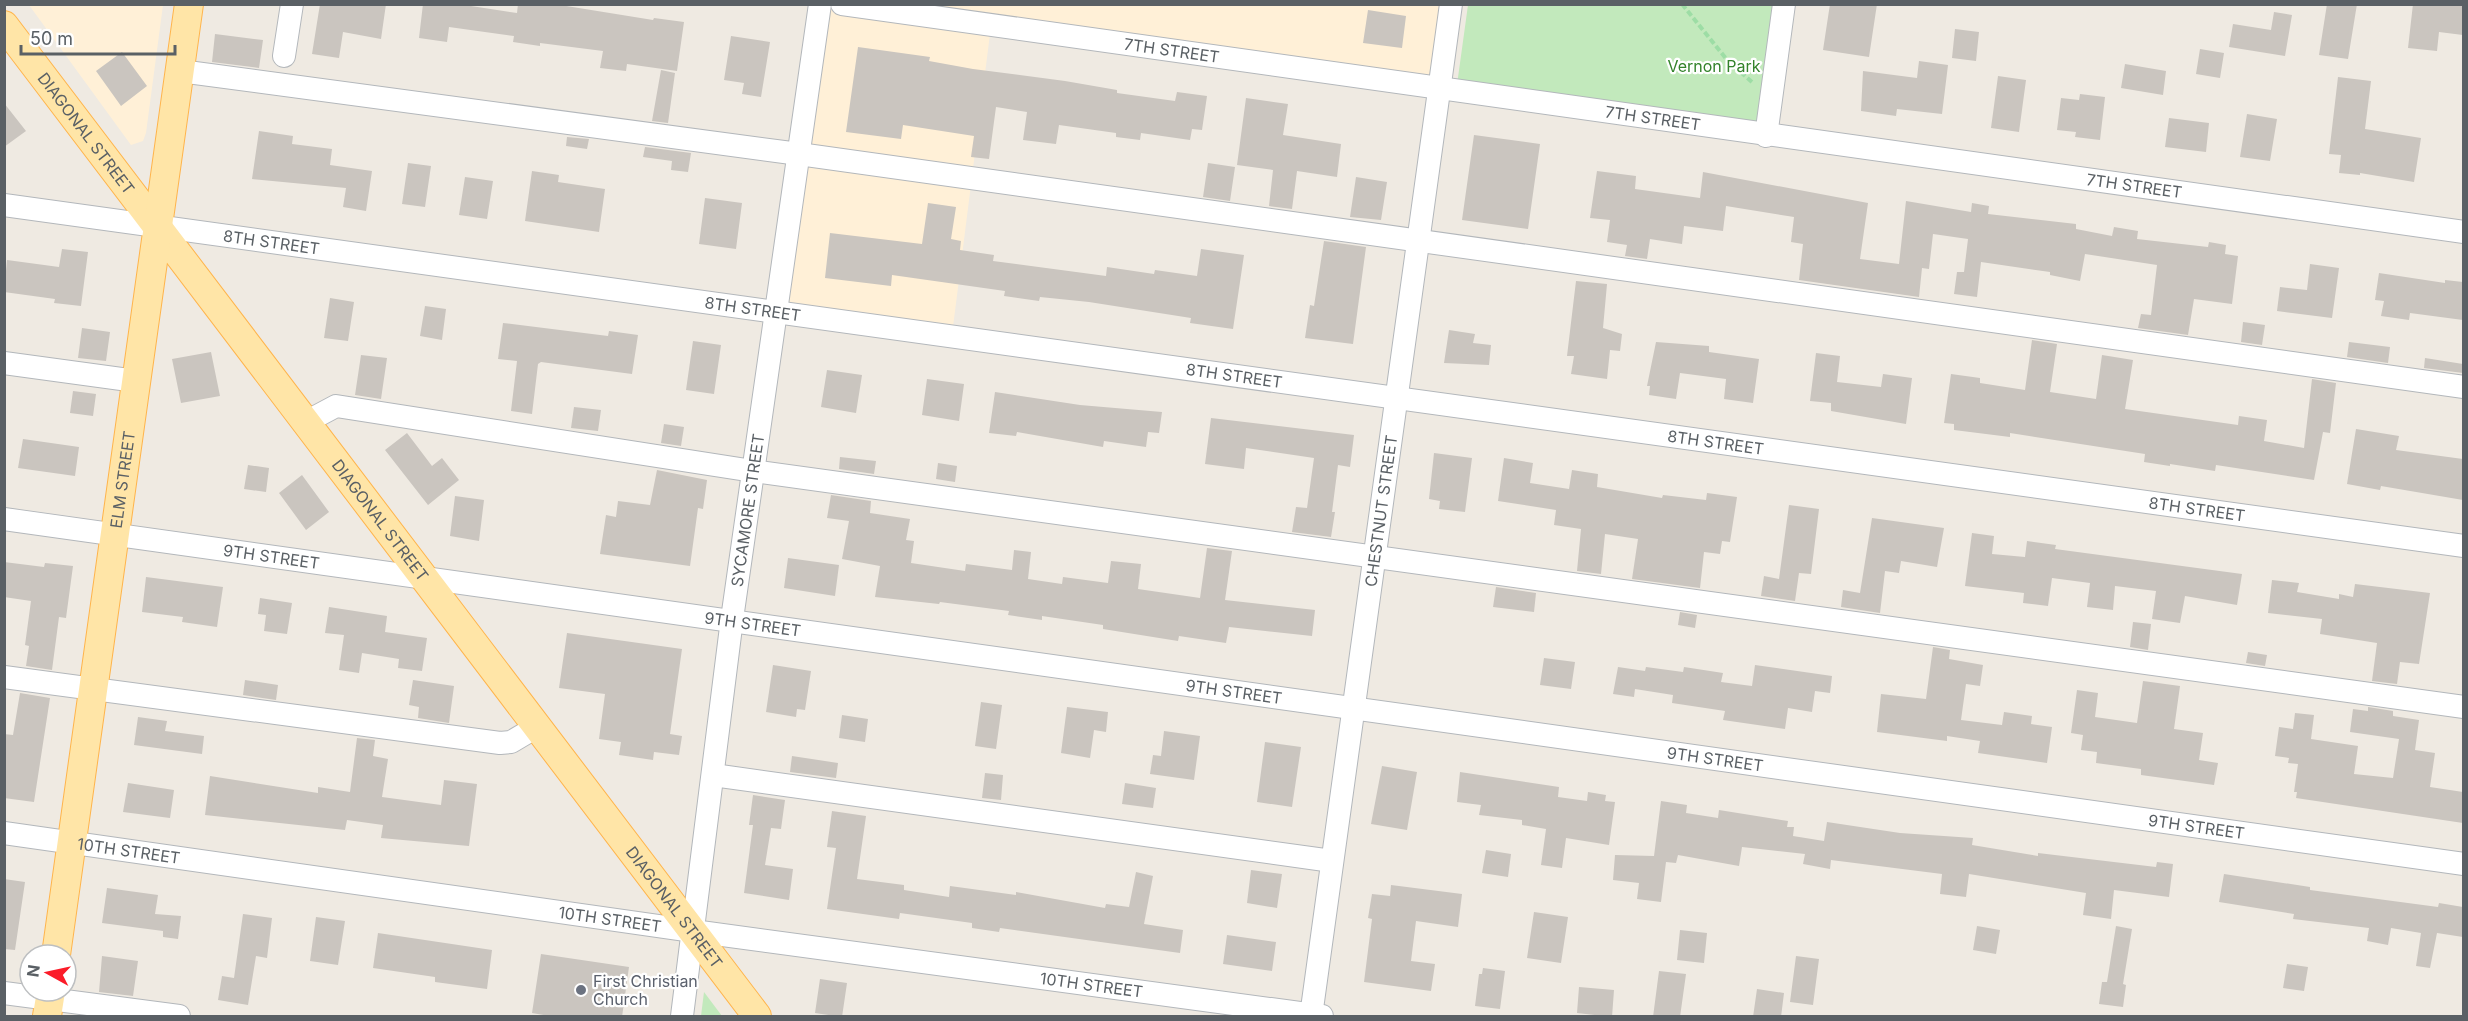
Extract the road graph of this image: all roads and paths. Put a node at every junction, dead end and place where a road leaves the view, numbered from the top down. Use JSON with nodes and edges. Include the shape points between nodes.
{"nodes":[{"id":1,"x":189,"y":4,"type":"edge"},
{"id":2,"x":292,"y":4,"type":"edge"},
{"id":3,"x":820,"y":4,"type":"edge"},
{"id":4,"x":842,"y":4,"type":"edge"},
{"id":5,"x":1451,"y":4,"type":"edge"},
{"id":6,"x":1682,"y":4,"type":"edge"},
{"id":7,"x":1784,"y":4,"type":"edge"},
{"id":8,"x":4,"y":25,"type":"edge"},
{"id":9,"x":284,"y":56,"type":"dead end"},
{"id":10,"x":180,"y":71,"type":"junction"},
{"id":11,"x":1439,"y":90,"type":"junction"},
{"id":12,"x":1771,"y":98,"type":"junction"},
{"id":13,"x":1766,"y":136,"type":"junction"},
{"id":14,"x":799,"y":154,"type":"junction"},
{"id":15,"x":4,"y":205,"type":"edge"},
{"id":16,"x":158,"y":228,"type":"junction"},
{"id":17,"x":2463,"y":232,"type":"edge"},
{"id":18,"x":1418,"y":241,"type":"junction"},
{"id":19,"x":777,"y":310,"type":"junction"},
{"id":20,"x":4,"y":363,"type":"edge"},
{"id":21,"x":136,"y":381,"type":"junction"},
{"id":22,"x":2463,"y":387,"type":"edge"},
{"id":23,"x":1396,"y":397,"type":"junction"},
{"id":24,"x":306,"y":422,"type":"junction"},
{"id":25,"x":753,"y":471,"type":"junction"},
{"id":26,"x":4,"y":519,"type":"edge"},
{"id":27,"x":116,"y":534,"type":"junction"},
{"id":28,"x":2463,"y":546,"type":"edge"},
{"id":29,"x":1374,"y":557,"type":"junction"},
{"id":30,"x":424,"y":576,"type":"junction"},
{"id":31,"x":732,"y":619,"type":"junction"},
{"id":32,"x":4,"y":677,"type":"edge"},
{"id":33,"x":93,"y":690,"type":"junction"},
{"id":34,"x":1354,"y":707,"type":"junction"},
{"id":35,"x":2463,"y":707,"type":"edge"},
{"id":36,"x":538,"y":726,"type":"junction"},
{"id":37,"x":713,"y":775,"type":"junction"},
{"id":38,"x":4,"y":833,"type":"edge"},
{"id":39,"x":71,"y":843,"type":"junction"},
{"id":40,"x":1332,"y":861,"type":"junction"},
{"id":41,"x":2463,"y":864,"type":"edge"},
{"id":42,"x":693,"y":931,"type":"junction"},
{"id":43,"x":58,"y":943,"type":"edge"},
{"id":44,"x":58,"y":1003,"type":"edge"},
{"id":45,"x":1315,"y":1016,"type":"edge"},
{"id":46,"x":179,"y":1017,"type":"edge"},
{"id":47,"x":682,"y":1017,"type":"edge"},
{"id":48,"x":757,"y":1017,"type":"edge"}],
"edges":[{"from":1,"to":10,"type":"main road","name":"ELM STREET"},
{"from":2,"to":9,"type":"street"},
{"from":3,"to":14,"type":"street","name":"SYCAMORE STREET"},
{"from":4,"to":11,"type":"street","name":"7TH STREET"},
{"from":5,"to":11,"type":"street","name":"CHESTNUT STREET"},
{"from":6,"to":12,"type":"path","via":[[1728,61]]},
{"from":7,"to":12,"type":"street"},
{"from":8,"to":16,"type":"main road","name":"DIAGONAL STREET"},
{"from":10,"to":14,"type":"street"},
{"from":10,"to":16,"type":"main road","name":"ELM STREET"},
{"from":11,"to":13,"type":"street","name":"7TH STREET"},
{"from":11,"to":18,"type":"street","name":"CHESTNUT STREET"},
{"from":12,"to":13,"type":"street"},
{"from":13,"to":17,"type":"street","name":"7TH STREET"},
{"from":14,"to":18,"type":"street"},
{"from":14,"to":19,"type":"street","name":"SYCAMORE STREET"},
{"from":15,"to":16,"type":"street","name":"8TH STREET"},
{"from":16,"to":19,"type":"street","name":"8TH STREET"},
{"from":16,"to":21,"type":"main road","name":"ELM STREET"},
{"from":16,"to":24,"type":"main road","name":"DIAGONAL STREET"},
{"from":18,"to":22,"type":"street"},
{"from":18,"to":23,"type":"street","name":"CHESTNUT STREET"},
{"from":19,"to":23,"type":"street","name":"8TH STREET"},
{"from":19,"to":25,"type":"street","name":"SYCAMORE STREET"},
{"from":20,"to":21,"type":"street"},
{"from":21,"to":27,"type":"main road","name":"ELM STREET"},
{"from":23,"to":28,"type":"street","name":"8TH STREET"},
{"from":23,"to":29,"type":"street","name":"CHESTNUT STREET"},
{"from":24,"to":25,"type":"street","via":[[336,406]]},
{"from":24,"to":30,"type":"main road","name":"DIAGONAL STREET"},
{"from":25,"to":29,"type":"street"},
{"from":25,"to":31,"type":"street","name":"SYCAMORE STREET"},
{"from":26,"to":27,"type":"street","name":"9TH STREET"},
{"from":27,"to":30,"type":"street","name":"9TH STREET"},
{"from":27,"to":33,"type":"main road","name":"ELM STREET"},
{"from":29,"to":34,"type":"street","name":"CHESTNUT STREET"},
{"from":29,"to":35,"type":"street"},
{"from":30,"to":31,"type":"street","name":"9TH STREET"},
{"from":30,"to":36,"type":"main road","name":"DIAGONAL STREET"},
{"from":31,"to":34,"type":"street","name":"9TH STREET"},
{"from":31,"to":37,"type":"street","name":"SYCAMORE STREET"},
{"from":32,"to":33,"type":"street"},
{"from":33,"to":36,"type":"street","via":[[500,743],[511,742]]},
{"from":33,"to":39,"type":"main road","name":"ELM STREET"},
{"from":34,"to":40,"type":"street","name":"CHESTNUT STREET"},
{"from":34,"to":41,"type":"street","name":"9TH STREET"},
{"from":36,"to":42,"type":"main road","name":"DIAGONAL STREET"},
{"from":37,"to":40,"type":"street"},
{"from":37,"to":42,"type":"street","name":"SYCAMORE STREET"},
{"from":38,"to":39,"type":"street","name":"10TH STREET"},
{"from":39,"to":42,"type":"street","name":"10TH STREET"},
{"from":39,"to":43,"type":"main road","name":"ELM STREET"},
{"from":40,"to":45,"type":"street","name":"CHESTNUT STREET"},
{"from":42,"to":45,"type":"street","name":"10TH STREET"},
{"from":42,"to":47,"type":"street","name":"SYCAMORE STREET"},
{"from":42,"to":48,"type":"main road","name":"DIAGONAL STREET"},
{"from":44,"to":46,"type":"street"}]}
